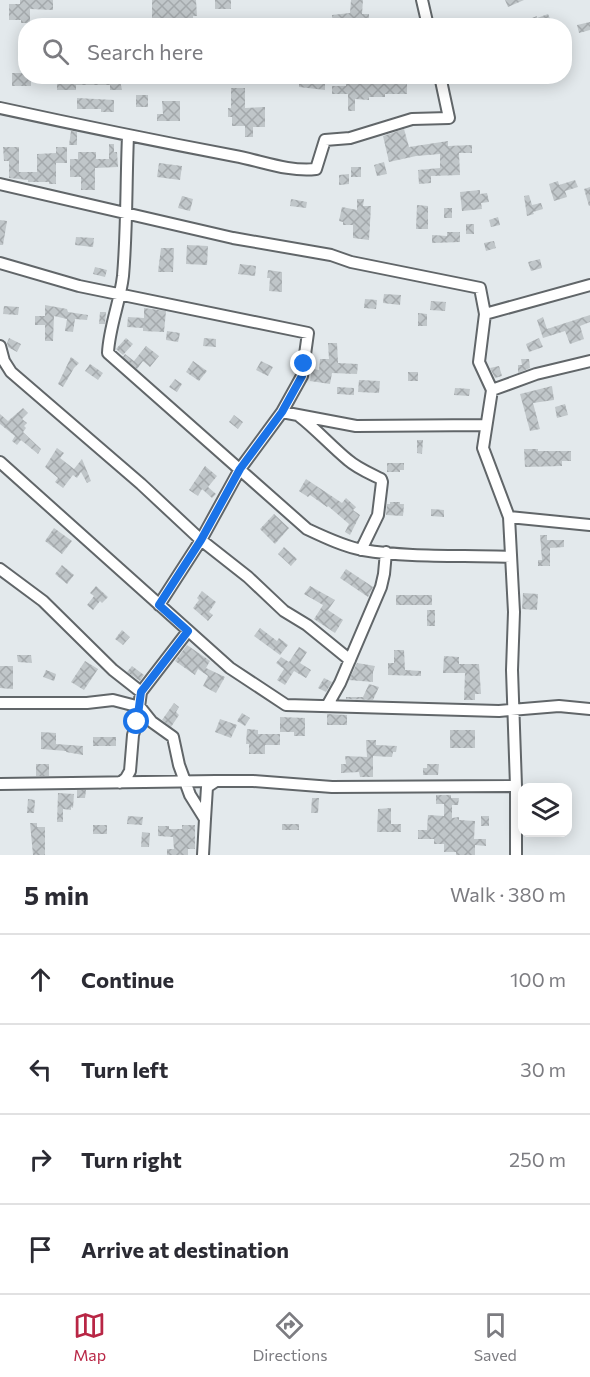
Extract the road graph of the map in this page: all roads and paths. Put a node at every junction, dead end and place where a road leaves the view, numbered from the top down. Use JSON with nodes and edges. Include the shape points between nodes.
{"nodes":[{"id":1,"x":422,"y":0,"type":"edge"},
{"id":2,"x":426,"y":18,"type":"edge"},
{"id":3,"x":442,"y":84,"type":"edge"},
{"id":4,"x":0,"y":108,"type":"edge"},
{"id":5,"x":128,"y":136,"type":"junction"},
{"id":6,"x":0,"y":184,"type":"edge"},
{"id":7,"x":125,"y":213,"type":"junction"},
{"id":8,"x":0,"y":263,"type":"edge"},
{"id":9,"x":590,"y":285,"type":"edge"},
{"id":10,"x":120,"y":295,"type":"junction"},
{"id":11,"x":485,"y":314,"type":"junction"},
{"id":12,"x":0,"y":346,"type":"edge"},
{"id":13,"x":590,"y":361,"type":"edge"},
{"id":14,"x":492,"y":390,"type":"junction"},
{"id":15,"x":282,"y":412,"type":"junction"},
{"id":16,"x":297,"y":414,"type":"junction"},
{"id":17,"x":486,"y":424,"type":"junction"},
{"id":18,"x":0,"y":462,"type":"edge"},
{"id":19,"x":240,"y":469,"type":"junction"},
{"id":20,"x":508,"y":517,"type":"junction"},
{"id":21,"x":590,"y":525,"type":"edge"},
{"id":22,"x":201,"y":540,"type":"junction"},
{"id":23,"x":361,"y":550,"type":"junction"},
{"id":24,"x":386,"y":552,"type":"junction"},
{"id":25,"x":510,"y":557,"type":"junction"},
{"id":26,"x":0,"y":569,"type":"edge"},
{"id":27,"x":159,"y":605,"type":"junction"},
{"id":28,"x":188,"y":631,"type":"junction"},
{"id":29,"x":350,"y":660,"type":"junction"},
{"id":30,"x":141,"y":692,"type":"junction"},
{"id":31,"x":0,"y":703,"type":"edge"},
{"id":32,"x":327,"y":706,"type":"junction"},
{"id":33,"x":140,"y":707,"type":"junction"},
{"id":34,"x":590,"y":709,"type":"edge"},
{"id":35,"x":514,"y":711,"type":"junction"},
{"id":36,"x":216,"y":781,"type":"junction"},
{"id":37,"x":185,"y":782,"type":"junction"},
{"id":38,"x":120,"y":783,"type":"junction"},
{"id":39,"x":0,"y":784,"type":"edge"},
{"id":40,"x":516,"y":786,"type":"junction"},
{"id":41,"x":205,"y":819,"type":"junction"},
{"id":42,"x":203,"y":855,"type":"edge"},
{"id":43,"x":516,"y":855,"type":"edge"}],
"edges":[{"from":1,"to":2,"type":"street"},
{"from":3,"to":5,"type":"street","via":[[449,118],[412,119],[350,138],[325,140],[316,169],[289,169]]},
{"from":4,"to":5,"type":"street"},
{"from":5,"to":7,"type":"street"},
{"from":6,"to":7,"type":"street"},
{"from":7,"to":10,"type":"street"},
{"from":7,"to":11,"type":"street","via":[[480,288]]},
{"from":8,"to":10,"type":"street"},
{"from":9,"to":11,"type":"street"},
{"from":10,"to":15,"type":"street","via":[[308,333],[302,376]]},
{"from":10,"to":19,"type":"street","via":[[108,353]]},
{"from":11,"to":14,"type":"street","via":[[479,362]]},
{"from":12,"to":22,"type":"street","via":[[11,372]]},
{"from":13,"to":14,"type":"street"},
{"from":14,"to":17,"type":"street"},
{"from":15,"to":16,"type":"street"},
{"from":15,"to":19,"type":"street"},
{"from":16,"to":17,"type":"street","via":[[356,426]]},
{"from":16,"to":23,"type":"street","via":[[347,460],[381,479],[378,516]]},
{"from":17,"to":20,"type":"street","via":[[483,448]]},
{"from":18,"to":27,"type":"street"},
{"from":19,"to":22,"type":"street"},
{"from":19,"to":23,"type":"street","via":[[307,529]]},
{"from":20,"to":21,"type":"street"},
{"from":20,"to":25,"type":"street"},
{"from":22,"to":27,"type":"street"},
{"from":22,"to":29,"type":"street","via":[[284,611]]},
{"from":23,"to":24,"type":"street"},
{"from":24,"to":25,"type":"street"},
{"from":24,"to":29,"type":"street","via":[[381,587]]},
{"from":25,"to":35,"type":"street"},
{"from":26,"to":30,"type":"street","via":[[43,601]]},
{"from":27,"to":28,"type":"street"},
{"from":28,"to":30,"type":"street"},
{"from":28,"to":32,"type":"street","via":[[230,668],[286,705]]},
{"from":29,"to":32,"type":"street"},
{"from":30,"to":33,"type":"street"},
{"from":31,"to":33,"type":"street","via":[[113,700]]},
{"from":32,"to":35,"type":"street"},
{"from":33,"to":37,"type":"street","via":[[172,737]]},
{"from":33,"to":38,"type":"street","via":[[130,771]]},
{"from":34,"to":35,"type":"street","via":[[559,706]]},
{"from":35,"to":40,"type":"street"},
{"from":36,"to":37,"type":"street"},
{"from":36,"to":40,"type":"street","via":[[332,787]]},
{"from":36,"to":41,"type":"street","via":[[207,787]]},
{"from":37,"to":38,"type":"street"},
{"from":37,"to":41,"type":"street"},
{"from":38,"to":39,"type":"street"},
{"from":40,"to":43,"type":"street"},
{"from":41,"to":42,"type":"street"}]}
